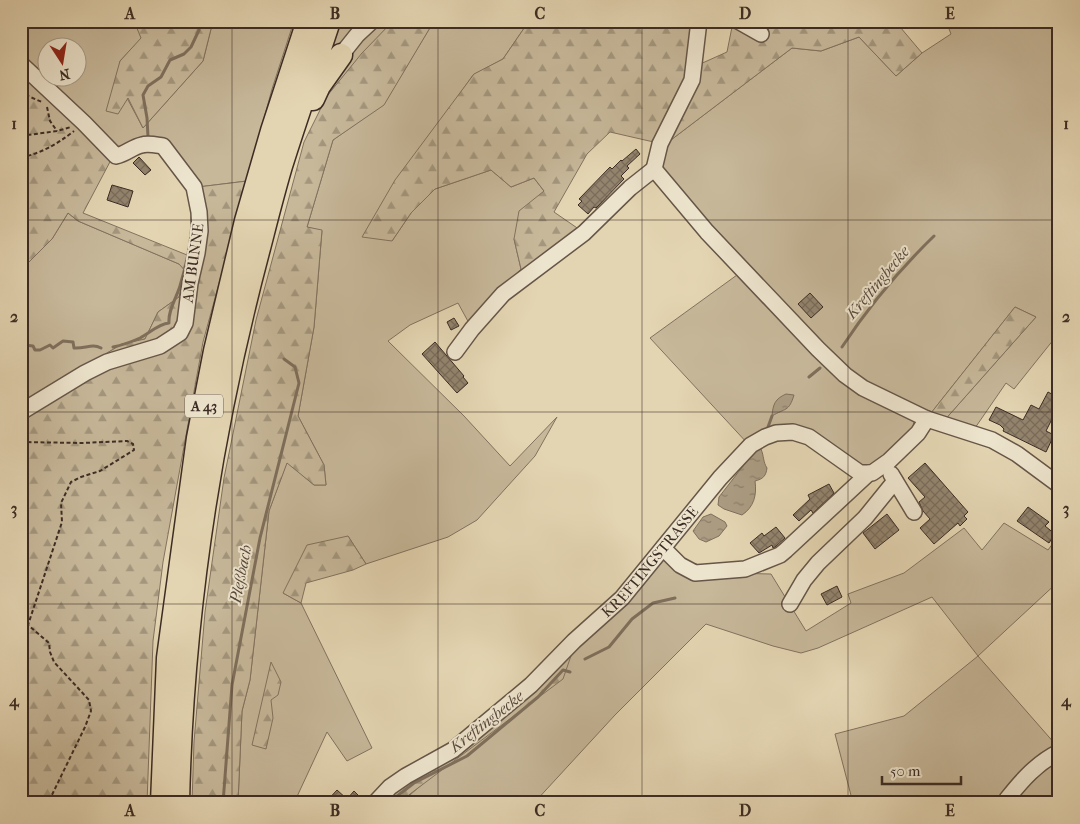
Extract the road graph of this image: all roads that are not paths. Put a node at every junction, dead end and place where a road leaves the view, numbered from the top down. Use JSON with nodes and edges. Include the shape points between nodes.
{"nodes":[{"id":1,"x":308,"y":21,"type":"edge"},
{"id":2,"x":329,"y":21,"type":"edge"},
{"id":3,"x":372,"y":21,"type":"edge"},
{"id":4,"x":699,"y":21,"type":"edge"},
{"id":5,"x":738,"y":21,"type":"edge"},
{"id":6,"x":761,"y":34,"type":"dead end"},
{"id":7,"x":341,"y":55,"type":"joint"},
{"id":8,"x":21,"y":64,"type":"edge"},
{"id":9,"x":280,"y":168,"type":"junction"},
{"id":10,"x":654,"y":169,"type":"junction"},
{"id":11,"x":455,"y":352,"type":"dead end"},
{"id":12,"x":21,"y":412,"type":"edge"},
{"id":13,"x":926,"y":419,"type":"junction"},
{"id":14,"x":886,"y":463,"type":"junction"},
{"id":15,"x":869,"y":473,"type":"junction"},
{"id":16,"x":894,"y":481,"type":"junction"},
{"id":17,"x":1059,"y":486,"type":"edge"},
{"id":18,"x":914,"y":512,"type":"dead end"},
{"id":19,"x":663,"y":548,"type":"junction"},
{"id":20,"x":790,"y":604,"type":"dead end"},
{"id":21,"x":1059,"y":752,"type":"edge"},
{"id":22,"x":162,"y":803,"type":"edge"},
{"id":23,"x":178,"y":803,"type":"edge"},
{"id":24,"x":375,"y":803,"type":"edge"},
{"id":25,"x":1009,"y":803,"type":"edge"}],
"edges":[{"from":1,"to":22,"type":"highway","number":"A 43","via":[[246,222],[198,438],[168,658]]},
{"from":2,"to":9,"type":"highway","number":"A 43"},
{"from":3,"to":7,"type":"street"},
{"from":4,"to":10,"type":"street","via":[[692,80],[660,144]]},
{"from":5,"to":6,"type":"street"},
{"from":7,"to":9,"type":"highway","via":[[319,86]]},
{"from":8,"to":12,"type":"street","name":"AM BUNNE","via":[[116,156],[144,144],[163,146],[194,188],[200,231],[185,323],[180,333],[160,346],[107,362]]},
{"from":9,"to":23,"type":"highway","number":"A 43","via":[[244,307],[213,456],[198,549],[179,753]]},
{"from":10,"to":11,"type":"street","via":[[584,233],[503,294]]},
{"from":10,"to":13,"type":"street","via":[[707,232],[845,374],[863,388]]},
{"from":13,"to":14,"type":"street","via":[[918,433]]},
{"from":13,"to":17,"type":"street","via":[[992,440],[1017,454]]},
{"from":14,"to":15,"type":"street"},
{"from":14,"to":16,"type":"street"},
{"from":15,"to":19,"type":"street","via":[[780,555],[754,566],[694,573],[680,565]]},
{"from":15,"to":19,"type":"street","name":"KREFTINGSTRASSE","via":[[860,473],[809,437],[793,432],[765,437],[751,445],[720,478]]},
{"from":16,"to":18,"type":"street"},
{"from":16,"to":20,"type":"street","via":[[865,518],[818,563]]},
{"from":19,"to":24,"type":"street","name":"KREFTINGSTRASSE","via":[[622,598],[531,685],[453,750],[406,776]]},
{"from":21,"to":25,"type":"street","via":[[1038,765],[1016,788],[1008,799]]}]}
